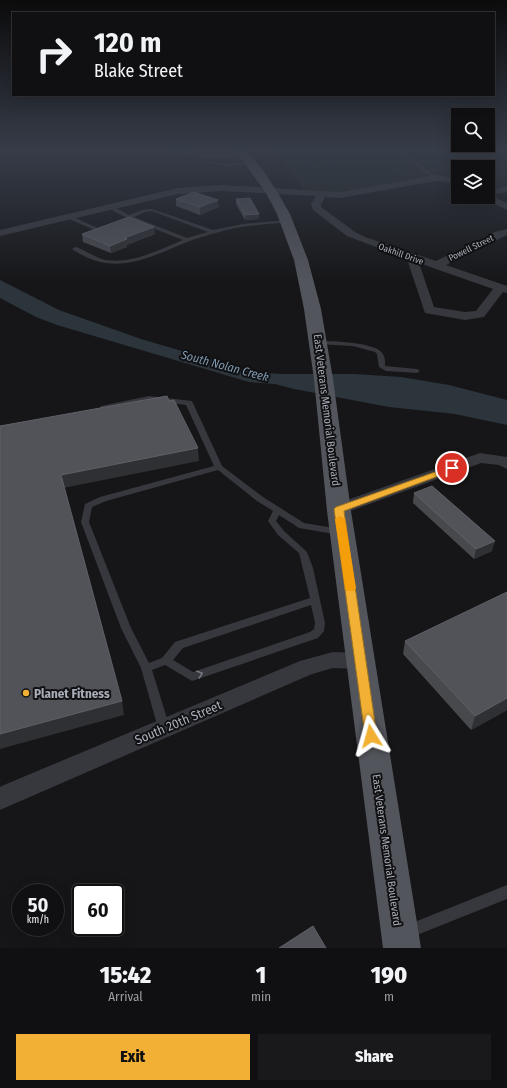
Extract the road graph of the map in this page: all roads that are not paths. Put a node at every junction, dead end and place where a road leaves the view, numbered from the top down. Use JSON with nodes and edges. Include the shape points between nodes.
{"nodes":[{"id":1,"x":167,"y":195,"type":"edge"},
{"id":2,"x":274,"y":195,"type":"edge"},
{"id":3,"x":322,"y":195,"type":"edge"},
{"id":4,"x":495,"y":202,"type":"edge"},
{"id":5,"x":110,"y":207,"type":"junction"},
{"id":6,"x":507,"y":207,"type":"edge"},
{"id":7,"x":67,"y":216,"type":"junction"},
{"id":8,"x":129,"y":216,"type":"junction"},
{"id":9,"x":288,"y":222,"type":"junction"},
{"id":10,"x":101,"y":230,"type":"edge"},
{"id":11,"x":213,"y":232,"type":"junction"},
{"id":12,"x":507,"y":232,"type":"edge"},
{"id":13,"x":0,"y":233,"type":"edge"},
{"id":14,"x":187,"y":240,"type":"junction"},
{"id":15,"x":74,"y":250,"type":"dead end"},
{"id":16,"x":412,"y":258,"type":"junction"},
{"id":17,"x":435,"y":266,"type":"junction"},
{"id":18,"x":504,"y":289,"type":"edge"},
{"id":19,"x":320,"y":350,"type":"junction"},
{"id":20,"x":417,"y":371,"type":"dead end"},
{"id":21,"x":97,"y":409,"type":"edge"},
{"id":22,"x":507,"y":464,"type":"edge"},
{"id":23,"x":219,"y":467,"type":"junction"},
{"id":24,"x":276,"y":511,"type":"junction"},
{"id":25,"x":341,"y":521,"type":"junction"},
{"id":26,"x":315,"y":600,"type":"junction"},
{"id":27,"x":166,"y":661,"type":"junction"},
{"id":28,"x":361,"y":661,"type":"junction"},
{"id":29,"x":146,"y":668,"type":"junction"},
{"id":30,"x":164,"y":728,"type":"junction"},
{"id":31,"x":0,"y":799,"type":"edge"},
{"id":32,"x":507,"y":892,"type":"edge"},
{"id":33,"x":401,"y":941,"type":"edge"}],
"edges":[{"from":1,"to":5,"type":"street"},
{"from":2,"to":9,"type":"main road","name":"East Veterans Memorial Boulevard"},
{"from":3,"to":16,"type":"street","name":"Oakhill Drive","via":[[316,208],[351,234]]},
{"from":4,"to":6,"type":"street"},
{"from":5,"to":7,"type":"street"},
{"from":5,"to":8,"type":"lane"},
{"from":7,"to":10,"type":"lane"},
{"from":7,"to":13,"type":"street"},
{"from":8,"to":11,"type":"lane","via":[[152,210]]},
{"from":8,"to":14,"type":"lane"},
{"from":9,"to":11,"type":"lane","via":[[243,225]]},
{"from":9,"to":19,"type":"main road","name":"East Veterans Memorial Boulevard","via":[[310,290]]},
{"from":11,"to":14,"type":"lane"},
{"from":12,"to":17,"type":"street","name":"Powell Street"},
{"from":14,"to":15,"type":"lane","via":[[148,256],[124,262],[108,262]]},
{"from":16,"to":17,"type":"street","name":"Oakhill Drive"},
{"from":16,"to":18,"type":"street","via":[[429,310],[465,316],[480,314]]},
{"from":17,"to":18,"type":"street","name":"Oakhill Drive"},
{"from":19,"to":20,"type":"lane","via":[[363,347],[380,354],[382,367],[386,369]]},
{"from":19,"to":25,"type":"main road","name":"East Veterans Memorial Boulevard"},
{"from":21,"to":23,"type":"lane","via":[[149,398],[190,403]]},
{"from":22,"to":25,"type":"street","via":[[504,461],[480,458]]},
{"from":23,"to":24,"type":"lane"},
{"from":23,"to":29,"type":"lane","via":[[103,499],[88,506],[85,522],[126,628]]},
{"from":24,"to":25,"type":"lane","via":[[302,526]]},
{"from":24,"to":26,"type":"lane","via":[[272,521],[281,533],[303,552]]},
{"from":25,"to":28,"type":"main road","name":"East Veterans Memorial Boulevard"},
{"from":26,"to":27,"type":"lane","via":[[179,645]]},
{"from":27,"to":26,"type":"lane","one_way":true,"via":[[192,677],[314,635],[320,631]]},
{"from":27,"to":29,"type":"lane"},
{"from":28,"to":30,"type":"street","name":"South 20th Street","via":[[333,660],[307,667]]},
{"from":28,"to":33,"type":"main road","name":"East Veterans Memorial Boulevard","via":[[391,886]]},
{"from":29,"to":30,"type":"lane"},
{"from":30,"to":31,"type":"street","name":"South 20th Street"},
{"from":32,"to":33,"type":"lane"}]}
